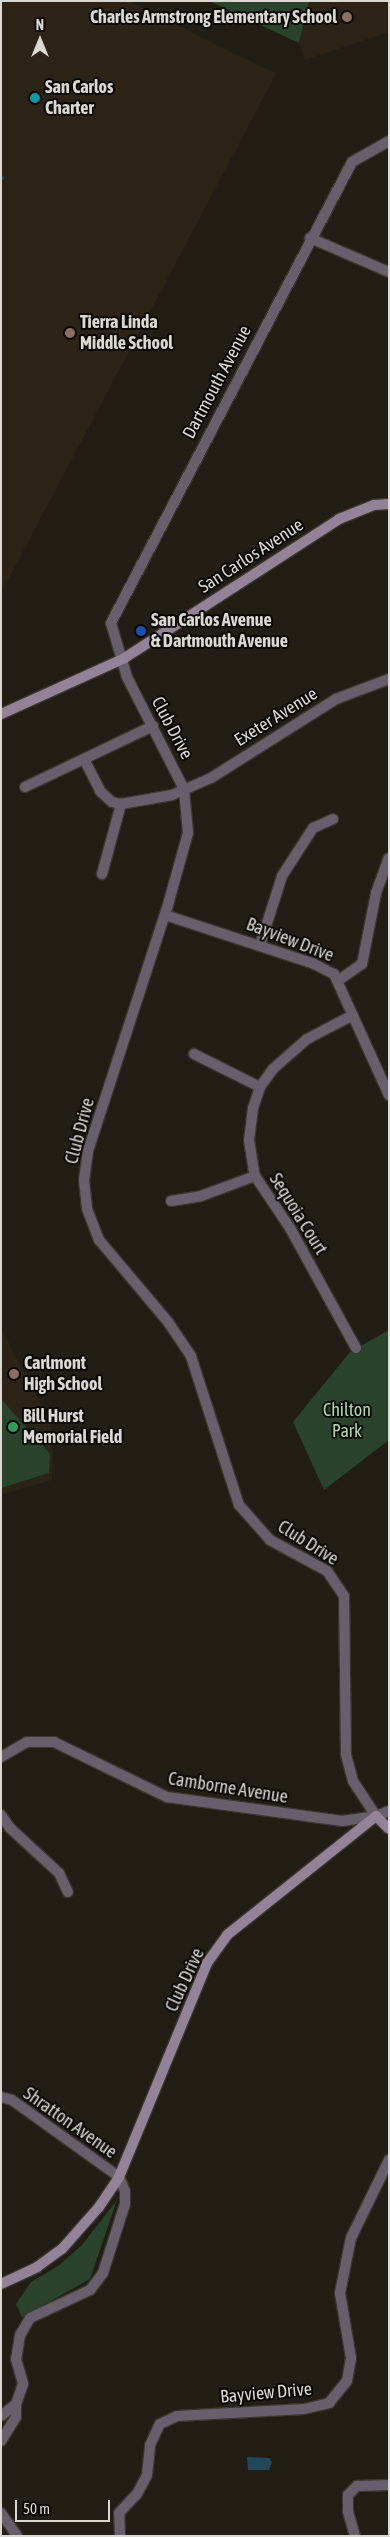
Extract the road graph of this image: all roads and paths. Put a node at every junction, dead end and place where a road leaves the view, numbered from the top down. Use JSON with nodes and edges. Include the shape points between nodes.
{"nodes":[{"id":1,"x":389,"y":141,"type":"edge"},
{"id":2,"x":310,"y":238,"type":"junction"},
{"id":3,"x":389,"y":272,"type":"edge"},
{"id":4,"x":389,"y":504,"type":"edge"},
{"id":5,"x":123,"y":659,"type":"junction"},
{"id":6,"x":389,"y":678,"type":"edge"},
{"id":7,"x":1,"y":714,"type":"edge"},
{"id":8,"x":153,"y":726,"type":"junction"},
{"id":9,"x":85,"y":761,"type":"junction"},
{"id":10,"x":25,"y":787,"type":"dead end"},
{"id":11,"x":184,"y":789,"type":"junction"},
{"id":12,"x":121,"y":804,"type":"junction"},
{"id":13,"x":332,"y":819,"type":"dead end"},
{"id":14,"x":389,"y":858,"type":"edge"},
{"id":15,"x":102,"y":874,"type":"dead end"},
{"id":16,"x":165,"y":915,"type":"junction"},
{"id":17,"x":260,"y":945,"type":"junction"},
{"id":18,"x":338,"y":980,"type":"junction"},
{"id":19,"x":353,"y":1016,"type":"junction"},
{"id":20,"x":194,"y":1054,"type":"dead end"},
{"id":21,"x":260,"y":1087,"type":"junction"},
{"id":22,"x":389,"y":1095,"type":"edge"},
{"id":23,"x":255,"y":1176,"type":"junction"},
{"id":24,"x":171,"y":1201,"type":"dead end"},
{"id":25,"x":356,"y":1348,"type":"dead end"},
{"id":26,"x":1,"y":1757,"type":"edge"},
{"id":27,"x":389,"y":1811,"type":"edge"},
{"id":28,"x":1,"y":1815,"type":"edge"},
{"id":29,"x":376,"y":1816,"type":"junction"},
{"id":30,"x":389,"y":1829,"type":"edge"},
{"id":31,"x":68,"y":1892,"type":"dead end"},
{"id":32,"x":1,"y":2097,"type":"edge"},
{"id":33,"x":389,"y":2160,"type":"edge"},
{"id":34,"x":119,"y":2177,"type":"junction"},
{"id":35,"x":1,"y":2284,"type":"edge"},
{"id":36,"x":16,"y":2404,"type":"junction"},
{"id":37,"x":1,"y":2416,"type":"edge"},
{"id":38,"x":1,"y":2441,"type":"edge"},
{"id":39,"x":389,"y":2485,"type":"edge"},
{"id":40,"x":1,"y":2513,"type":"edge"},
{"id":41,"x":17,"y":2536,"type":"edge"},
{"id":42,"x":120,"y":2536,"type":"edge"},
{"id":43,"x":355,"y":2536,"type":"edge"}],
"edges":[{"from":1,"to":2,"type":"street","name":"Dartmouth Avenue","via":[[352,162]]},
{"from":2,"to":3,"type":"street"},
{"from":2,"to":5,"type":"street","name":"Dartmouth Avenue","via":[[111,623]]},
{"from":4,"to":5,"type":"street","name":"San Carlos Avenue","via":[[374,505],[339,519]]},
{"from":5,"to":7,"type":"street","name":"San Carlos Avenue"},
{"from":5,"to":8,"type":"street","name":"Club Drive","via":[[127,677]]},
{"from":6,"to":11,"type":"street","name":"Exeter Avenue","via":[[336,699],[211,778]]},
{"from":8,"to":9,"type":"street"},
{"from":8,"to":11,"type":"street","name":"Club Drive"},
{"from":9,"to":10,"type":"street"},
{"from":9,"to":12,"type":"street","via":[[104,796]]},
{"from":11,"to":12,"type":"street","name":"Exeter Avenue","via":[[172,795]]},
{"from":11,"to":16,"type":"street","name":"Club Drive","via":[[188,833]]},
{"from":12,"to":15,"type":"street"},
{"from":13,"to":17,"type":"street","via":[[313,828],[286,868],[277,886]]},
{"from":14,"to":18,"type":"street","via":[[376,893],[362,964]]},
{"from":16,"to":17,"type":"street","name":"Bayview Drive"},
{"from":16,"to":29,"type":"street","name":"Club Drive","via":[[88,1151],[84,1180],[86,1202],[99,1240],[189,1351],[239,1505],[270,1540],[321,1567],[341,1588],[346,1604],[346,1754],[353,1781]]},
{"from":17,"to":18,"type":"street","name":"Bayview Drive","via":[[326,969]]},
{"from":18,"to":19,"type":"street","name":"Bayview Drive"},
{"from":19,"to":21,"type":"street","name":"Sequoia Court","via":[[294,1048]]},
{"from":19,"to":22,"type":"street","name":"Bayview Drive"},
{"from":20,"to":21,"type":"street"},
{"from":21,"to":23,"type":"street","name":"Sequoia Court","via":[[249,1131]]},
{"from":23,"to":24,"type":"street","via":[[193,1198]]},
{"from":23,"to":25,"type":"street","name":"Sequoia Court","via":[[290,1228]]},
{"from":26,"to":29,"type":"street","name":"Camborne Avenue","via":[[27,1742],[54,1742],[167,1797],[333,1820]]},
{"from":27,"to":29,"type":"street","name":"Camborne Avenue"},
{"from":28,"to":31,"type":"street","via":[[10,1828],[59,1873]]},
{"from":29,"to":30,"type":"street"},
{"from":29,"to":34,"type":"street","name":"Club Drive","via":[[242,1920],[215,1951],[202,1975]]},
{"from":32,"to":34,"type":"street","name":"Shratton Avenue","via":[[12,2100]]},
{"from":33,"to":42,"type":"street","name":"Bayview Drive","via":[[351,2238],[340,2293],[352,2358],[348,2381],[329,2403],[312,2407],[177,2416],[160,2424],[150,2445],[147,2475],[137,2494],[119,2513]]},
{"from":34,"to":35,"type":"street","name":"Club Drive","via":[[99,2207],[62,2249],[37,2267]]},
{"from":34,"to":36,"type":"street","via":[[125,2191],[125,2204],[103,2273],[90,2290],[30,2318],[20,2335],[16,2359],[23,2384]]},
{"from":36,"to":37,"type":"street"},
{"from":36,"to":38,"type":"street","via":[[16,2418]]},
{"from":39,"to":43,"type":"street","via":[[357,2486],[348,2495],[348,2511]]},
{"from":40,"to":41,"type":"street"}]}
